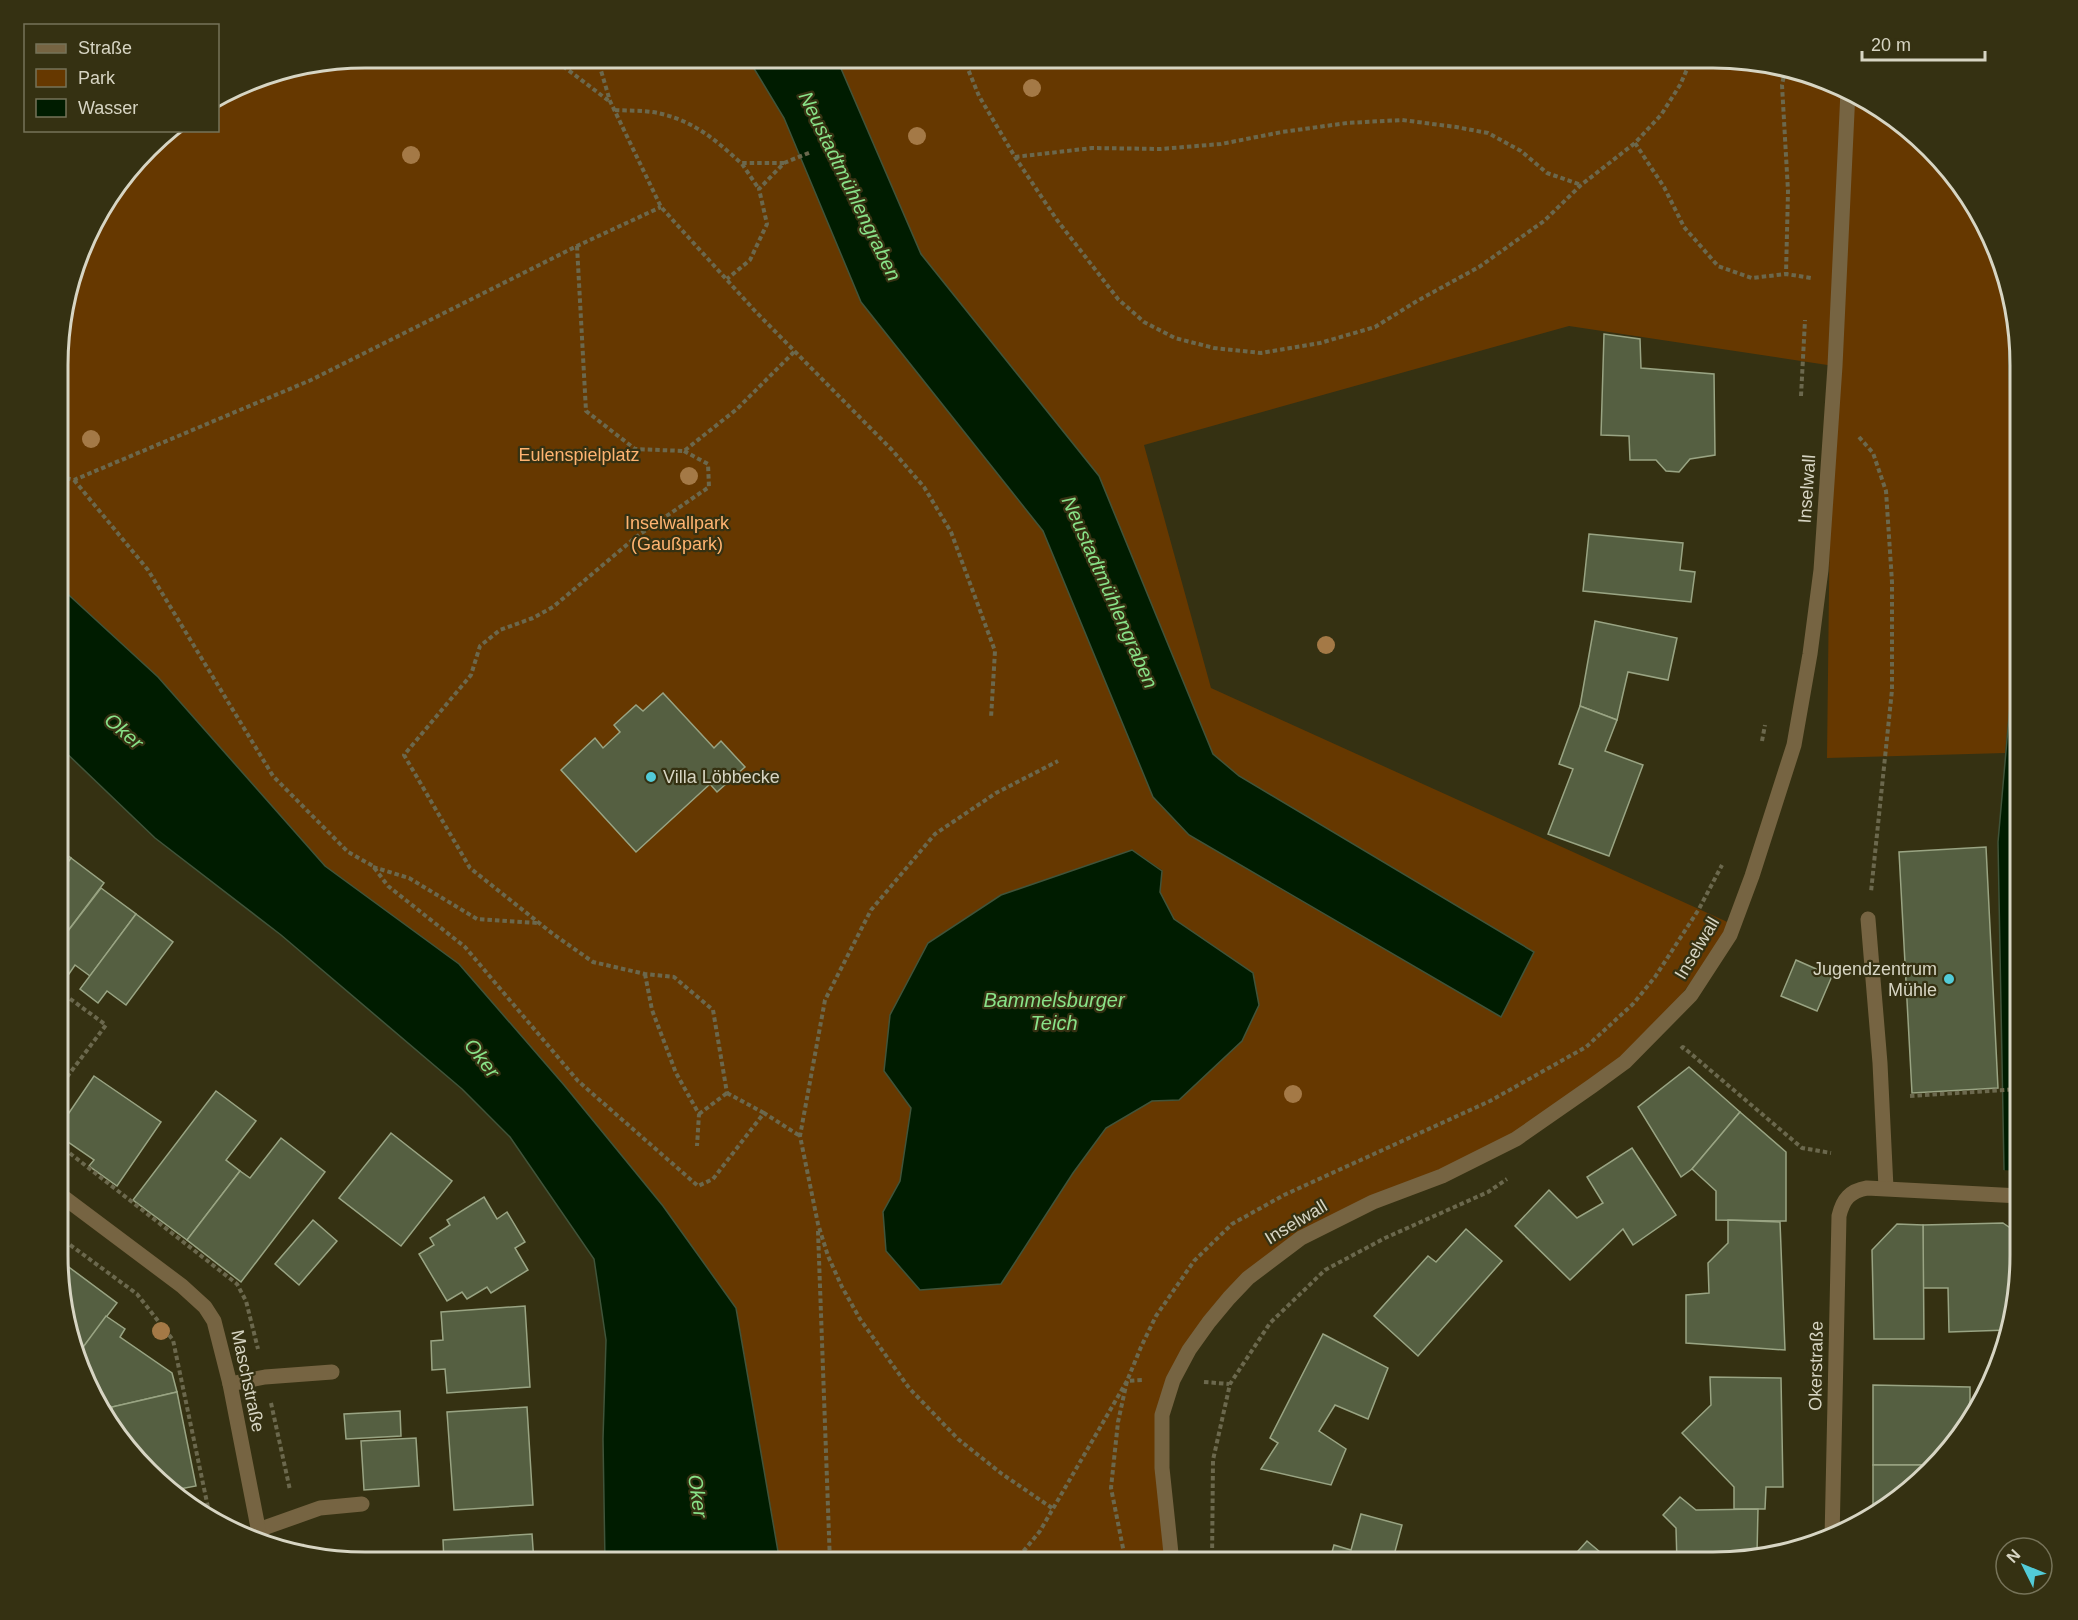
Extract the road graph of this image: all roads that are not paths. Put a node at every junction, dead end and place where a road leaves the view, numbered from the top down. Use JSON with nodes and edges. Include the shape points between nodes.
{"nodes":[{"id":1,"x":1848,"y":99,"type":"edge"},
{"id":2,"x":1868,"y":919,"type":"road end"},
{"id":3,"x":1886,"y":1188,"type":"junction"},
{"id":4,"x":2010,"y":1196,"type":"edge"},
{"id":5,"x":68,"y":1200,"type":"edge"},
{"id":6,"x":332,"y":1372,"type":"dead end"},
{"id":7,"x":230,"y":1384,"type":"junction"},
{"id":8,"x":362,"y":1504,"type":"dead end"},
{"id":9,"x":1832,"y":1528,"type":"edge"},
{"id":10,"x":259,"y":1533,"type":"edge"},
{"id":11,"x":263,"y":1535,"type":"edge"},
{"id":12,"x":1171,"y":1552,"type":"edge"}],
"edges":[{"from":1,"to":12,"type":"street","name":"Inselwall","via":[[1821,570],[1794,745],[1734,925],[1691,995],[1625,1062],[1516,1139],[1300,1238],[1248,1278],[1189,1350],[1173,1380],[1162,1415]]},
{"from":2,"to":3,"type":"street"},
{"from":3,"to":4,"type":"street"},
{"from":3,"to":9,"type":"street","name":"Okerstraße","via":[[1861,1189],[1848,1196],[1839,1216]]},
{"from":5,"to":7,"type":"street","name":"Maschstraße","via":[[205,1307],[214,1321]]},
{"from":6,"to":7,"type":"street"},
{"from":7,"to":10,"type":"street","name":"Maschstraße"},
{"from":8,"to":11,"type":"street","via":[[320,1508]]}]}
